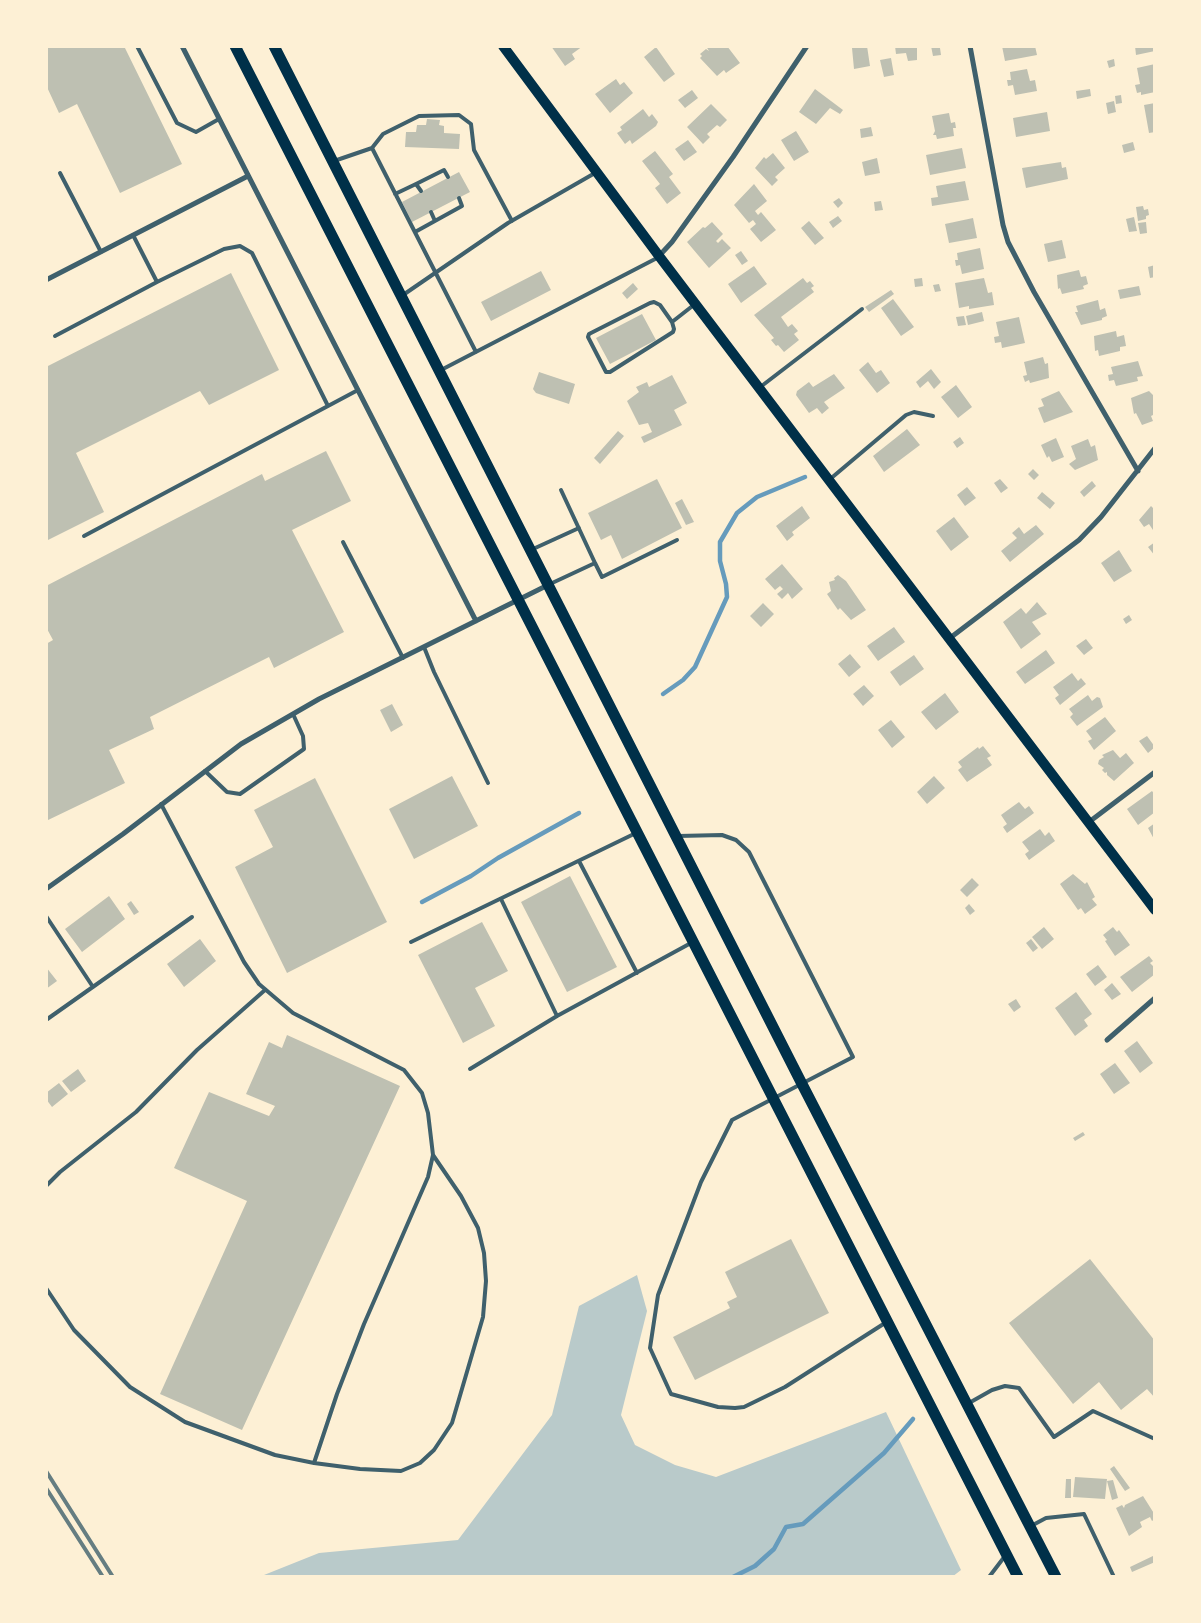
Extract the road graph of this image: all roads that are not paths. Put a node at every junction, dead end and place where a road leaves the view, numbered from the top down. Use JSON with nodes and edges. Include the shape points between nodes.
{"nodes":[{"id":1,"x":137,"y":46,"type":"edge"},
{"id":2,"x":182,"y":46,"type":"edge"},
{"id":3,"x":235,"y":46,"type":"edge"},
{"id":4,"x":274,"y":46,"type":"edge"},
{"id":5,"x":503,"y":46,"type":"edge"},
{"id":6,"x":807,"y":46,"type":"edge"},
{"id":7,"x":970,"y":46,"type":"edge"},
{"id":8,"x":219,"y":119,"type":"junction"},
{"id":9,"x":372,"y":148,"type":"junction"},
{"id":10,"x":332,"y":162,"type":"junction"},
{"id":11,"x":596,"y":172,"type":"junction"},
{"id":12,"x":60,"y":173,"type":"dead end"},
{"id":13,"x":248,"y":176,"type":"junction"},
{"id":14,"x":448,"y":177,"type":"dead end"},
{"id":15,"x":416,"y":184,"type":"junction"},
{"id":16,"x":421,"y":191,"type":"dead end"},
{"id":17,"x":395,"y":194,"type":"junction"},
{"id":18,"x":458,"y":198,"type":"dead end"},
{"id":19,"x":431,"y":212,"type":"dead end"},
{"id":20,"x":512,"y":220,"type":"junction"},
{"id":21,"x":435,"y":221,"type":"junction"},
{"id":22,"x":415,"y":232,"type":"junction"},
{"id":23,"x":133,"y":235,"type":"junction"},
{"id":24,"x":101,"y":252,"type":"junction"},
{"id":25,"x":659,"y":256,"type":"junction"},
{"id":26,"x":435,"y":271,"type":"junction"},
{"id":27,"x":46,"y":280,"type":"edge"},
{"id":28,"x":157,"y":282,"type":"junction"},
{"id":29,"x":401,"y":296,"type":"junction"},
{"id":30,"x":695,"y":304,"type":"junction"},
{"id":31,"x":862,"y":309,"type":"dead end"},
{"id":32,"x":672,"y":322,"type":"junction"},
{"id":33,"x":55,"y":336,"type":"dead end"},
{"id":34,"x":476,"y":352,"type":"junction"},
{"id":35,"x":439,"y":372,"type":"junction"},
{"id":36,"x":759,"y":388,"type":"junction"},
{"id":37,"x":358,"y":390,"type":"junction"},
{"id":38,"x":328,"y":406,"type":"junction"},
{"id":39,"x":933,"y":416,"type":"dead end"},
{"id":40,"x":1155,"y":448,"type":"edge"},
{"id":41,"x":1138,"y":471,"type":"junction"},
{"id":42,"x":829,"y":480,"type":"junction"},
{"id":43,"x":561,"y":490,"type":"dead end"},
{"id":44,"x":579,"y":528,"type":"junction"},
{"id":45,"x":84,"y":536,"type":"dead end"},
{"id":46,"x":677,"y":540,"type":"dead end"},
{"id":47,"x":343,"y":542,"type":"dead end"},
{"id":48,"x":530,"y":551,"type":"junction"},
{"id":49,"x":595,"y":562,"type":"junction"},
{"id":50,"x":548,"y":586,"type":"junction"},
{"id":51,"x":517,"y":601,"type":"junction"},
{"id":52,"x":476,"y":621,"type":"junction"},
{"id":53,"x":950,"y":638,"type":"junction"},
{"id":54,"x":424,"y":647,"type":"junction"},
{"id":55,"x":403,"y":658,"type":"junction"},
{"id":56,"x":293,"y":714,"type":"junction"},
{"id":57,"x":205,"y":771,"type":"junction"},
{"id":58,"x":1155,"y":772,"type":"edge"},
{"id":59,"x":488,"y":783,"type":"dead end"},
{"id":60,"x":160,"y":804,"type":"junction"},
{"id":61,"x":1089,"y":822,"type":"junction"},
{"id":62,"x":636,"y":834,"type":"junction"},
{"id":63,"x":676,"y":836,"type":"junction"},
{"id":64,"x":579,"y":861,"type":"junction"},
{"id":65,"x":46,"y":889,"type":"edge"},
{"id":66,"x":501,"y":899,"type":"junction"},
{"id":67,"x":1155,"y":910,"type":"edge"},
{"id":68,"x":46,"y":916,"type":"edge"},
{"id":69,"x":192,"y":917,"type":"dead end"},
{"id":70,"x":411,"y":942,"type":"dead end"},
{"id":71,"x":692,"y":943,"type":"junction"},
{"id":72,"x":637,"y":973,"type":"junction"},
{"id":73,"x":93,"y":986,"type":"junction"},
{"id":74,"x":265,"y":990,"type":"junction"},
{"id":75,"x":1155,"y":998,"type":"edge"},
{"id":76,"x":557,"y":1016,"type":"junction"},
{"id":77,"x":46,"y":1020,"type":"edge"},
{"id":78,"x":1107,"y":1040,"type":"dead end"},
{"id":79,"x":470,"y":1069,"type":"dead end"},
{"id":80,"x":802,"y":1084,"type":"junction"},
{"id":81,"x":772,"y":1100,"type":"junction"},
{"id":82,"x":433,"y":1155,"type":"junction"},
{"id":83,"x":46,"y":1186,"type":"edge"},
{"id":84,"x":46,"y":1288,"type":"edge"},
{"id":85,"x":887,"y":1321,"type":"junction"},
{"id":86,"x":967,"y":1404,"type":"junction"},
{"id":87,"x":1155,"y":1439,"type":"edge"},
{"id":88,"x":314,"y":1463,"type":"junction"},
{"id":89,"x":1031,"y":1526,"type":"junction"},
{"id":90,"x":1006,"y":1554,"type":"junction"},
{"id":91,"x":988,"y":1577,"type":"edge"},
{"id":92,"x":1018,"y":1577,"type":"edge"},
{"id":93,"x":1056,"y":1577,"type":"edge"},
{"id":94,"x":1114,"y":1577,"type":"edge"}],
"edges":[{"from":1,"to":8,"type":"lane","via":[[177,123],[196,132]]},
{"from":2,"to":8,"type":"street"},
{"from":3,"to":51,"type":"highway"},
{"from":4,"to":10,"type":"highway"},
{"from":5,"to":11,"type":"main road"},
{"from":6,"to":25,"type":"street","via":[[732,157]]},
{"from":7,"to":41,"type":"street","via":[[1008,242]]},
{"from":8,"to":13,"type":"street"},
{"from":9,"to":10,"type":"lane"},
{"from":9,"to":17,"type":"lane"},
{"from":9,"to":20,"type":"lane","via":[[383,134],[418,116],[459,115],[472,124],[474,150]]},
{"from":10,"to":29,"type":"highway"},
{"from":11,"to":20,"type":"lane"},
{"from":11,"to":25,"type":"main road"},
{"from":12,"to":24,"type":"lane"},
{"from":13,"to":23,"type":"street"},
{"from":13,"to":37,"type":"street"},
{"from":14,"to":15,"type":"lane","via":[[444,170]]},
{"from":15,"to":16,"type":"lane"},
{"from":15,"to":17,"type":"lane"},
{"from":17,"to":22,"type":"lane"},
{"from":18,"to":21,"type":"lane","via":[[462,206]]},
{"from":19,"to":21,"type":"lane"},
{"from":20,"to":26,"type":"lane"},
{"from":21,"to":22,"type":"lane"},
{"from":22,"to":26,"type":"lane"},
{"from":23,"to":24,"type":"street"},
{"from":23,"to":28,"type":"lane"},
{"from":24,"to":27,"type":"street"},
{"from":25,"to":30,"type":"main road"},
{"from":25,"to":34,"type":"lane"},
{"from":26,"to":29,"type":"lane"},
{"from":26,"to":34,"type":"lane"},
{"from":28,"to":33,"type":"lane"},
{"from":28,"to":38,"type":"lane","via":[[224,249],[240,246],[252,253]]},
{"from":29,"to":35,"type":"highway"},
{"from":30,"to":32,"type":"lane"},
{"from":30,"to":36,"type":"main road"},
{"from":31,"to":36,"type":"lane"},
{"from":32,"to":32,"type":"lane","via":[[654,302],[588,337],[606,372],[610,372],[672,332]]},
{"from":34,"to":35,"type":"lane"},
{"from":35,"to":48,"type":"highway"},
{"from":36,"to":42,"type":"main road"},
{"from":37,"to":38,"type":"lane"},
{"from":37,"to":52,"type":"street"},
{"from":38,"to":45,"type":"lane"},
{"from":39,"to":42,"type":"lane","via":[[914,412],[906,415]]},
{"from":40,"to":41,"type":"street"},
{"from":41,"to":53,"type":"street","via":[[1102,517],[1079,540]]},
{"from":42,"to":53,"type":"main road"},
{"from":43,"to":44,"type":"lane"},
{"from":44,"to":48,"type":"lane"},
{"from":44,"to":49,"type":"lane"},
{"from":46,"to":49,"type":"lane","via":[[602,577]]},
{"from":47,"to":55,"type":"lane"},
{"from":48,"to":50,"type":"highway"},
{"from":49,"to":50,"type":"lane"},
{"from":50,"to":51,"type":"street"},
{"from":50,"to":63,"type":"highway"},
{"from":51,"to":52,"type":"street"},
{"from":51,"to":62,"type":"highway"},
{"from":52,"to":54,"type":"street"},
{"from":53,"to":61,"type":"main road"},
{"from":54,"to":55,"type":"street"},
{"from":54,"to":59,"type":"lane"},
{"from":55,"to":56,"type":"street"},
{"from":56,"to":57,"type":"street","via":[[241,744]]},
{"from":56,"to":57,"type":"lane","via":[[303,736],[304,750],[240,794],[227,792]]},
{"from":57,"to":60,"type":"street"},
{"from":58,"to":61,"type":"street"},
{"from":60,"to":65,"type":"street"},
{"from":60,"to":74,"type":"lane","via":[[244,962]]},
{"from":61,"to":67,"type":"main road"},
{"from":62,"to":64,"type":"lane"},
{"from":62,"to":71,"type":"highway"},
{"from":63,"to":80,"type":"highway"},
{"from":63,"to":80,"type":"lane","via":[[722,835],[736,840],[749,852],[853,1057]]},
{"from":64,"to":66,"type":"lane"},
{"from":64,"to":72,"type":"lane"},
{"from":66,"to":70,"type":"lane"},
{"from":66,"to":76,"type":"lane"},
{"from":68,"to":73,"type":"lane"},
{"from":69,"to":73,"type":"lane"},
{"from":71,"to":72,"type":"lane"},
{"from":71,"to":81,"type":"highway"},
{"from":72,"to":76,"type":"lane"},
{"from":73,"to":77,"type":"lane"},
{"from":74,"to":82,"type":"lane","via":[[293,1013],[404,1070],[422,1093]]},
{"from":74,"to":83,"type":"lane","via":[[197,1050],[136,1112]]},
{"from":75,"to":78,"type":"street"},
{"from":76,"to":79,"type":"lane"},
{"from":80,"to":81,"type":"lane"},
{"from":80,"to":86,"type":"highway"},
{"from":81,"to":85,"type":"highway"},
{"from":81,"to":85,"type":"lane","via":[[732,1120],[721,1138],[658,1296],[650,1348],[671,1394],[718,1407],[744,1407],[786,1387]]},
{"from":82,"to":88,"type":"lane","via":[[428,1177],[364,1324]]},
{"from":82,"to":88,"type":"lane","via":[[478,1228],[484,1253],[483,1317],[452,1423],[434,1450],[420,1463],[401,1471]]},
{"from":84,"to":88,"type":"lane","via":[[74,1330],[130,1387],[185,1422],[275,1455]]},
{"from":85,"to":90,"type":"highway"},
{"from":86,"to":87,"type":"lane","via":[[1005,1386],[1019,1388],[1054,1437],[1093,1411]]},
{"from":86,"to":89,"type":"highway"},
{"from":89,"to":93,"type":"highway"},
{"from":89,"to":94,"type":"lane","via":[[1046,1518],[1084,1514]]},
{"from":90,"to":91,"type":"lane"},
{"from":90,"to":92,"type":"highway"}]}
